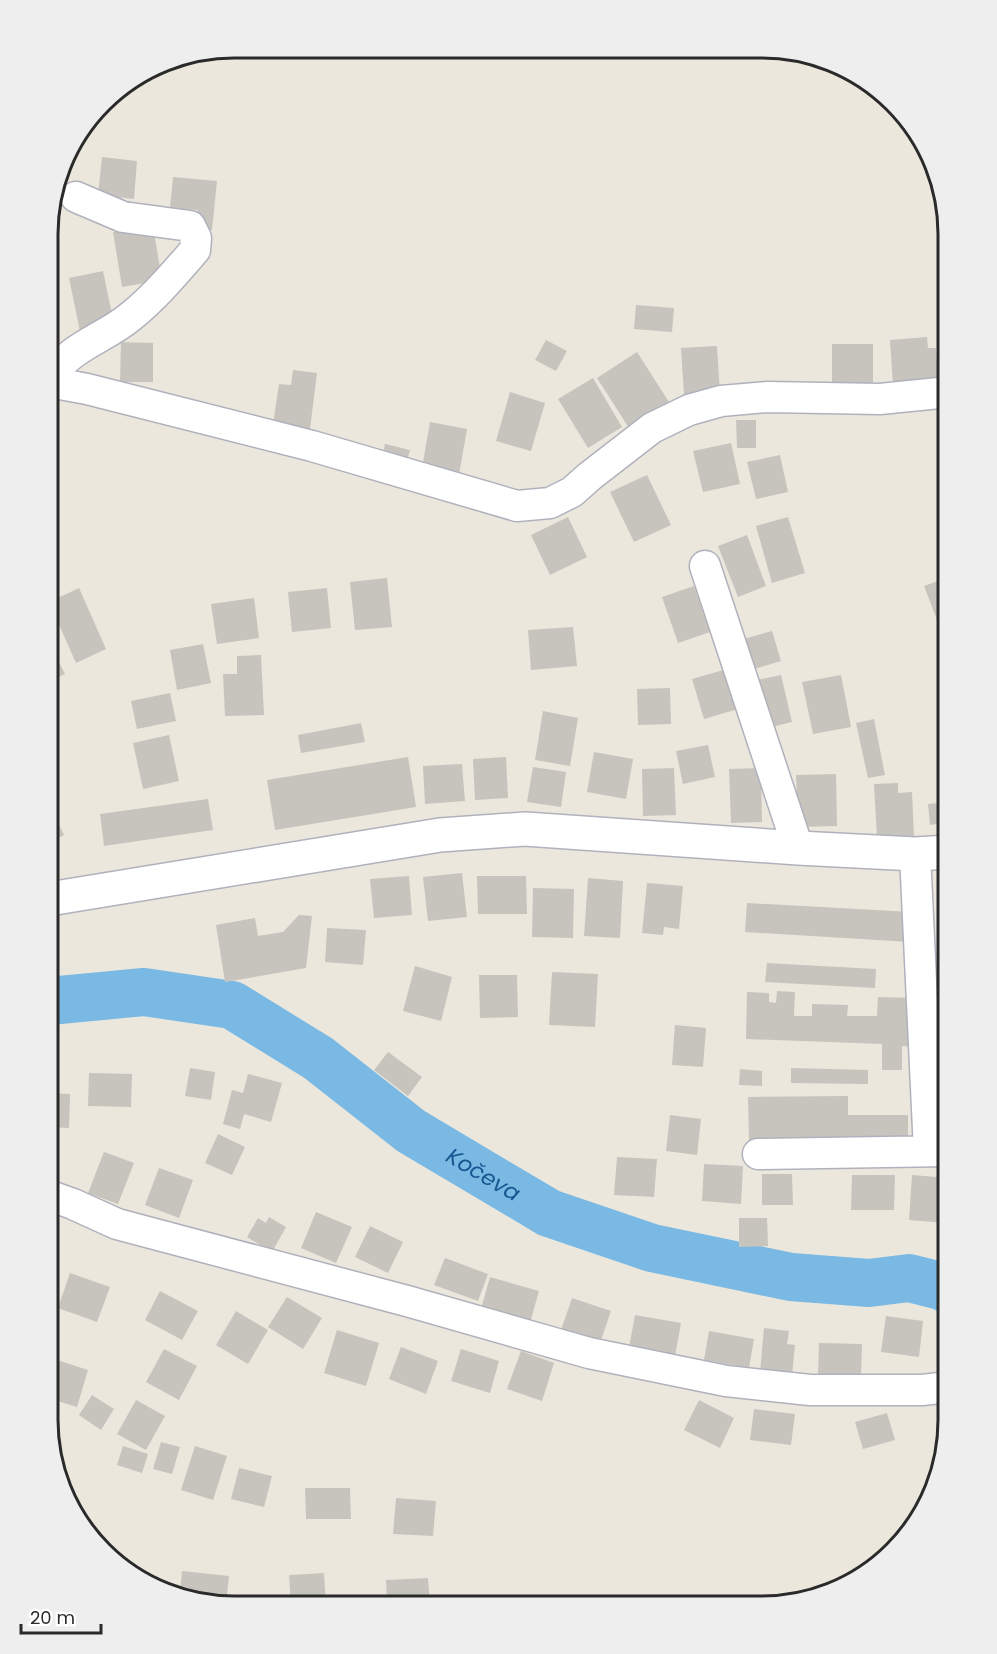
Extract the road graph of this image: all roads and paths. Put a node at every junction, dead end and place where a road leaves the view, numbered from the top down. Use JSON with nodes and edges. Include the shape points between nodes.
{"nodes":[{"id":1,"x":76,"y":197,"type":"dead end"},
{"id":2,"x":58,"y":366,"type":"edge"},
{"id":3,"x":58,"y":380,"type":"edge"},
{"id":4,"x":938,"y":393,"type":"edge"},
{"id":5,"x":705,"y":566,"type":"dead end"},
{"id":6,"x":798,"y":848,"type":"junction"},
{"id":7,"x":938,"y":853,"type":"edge"},
{"id":8,"x":915,"y":854,"type":"junction"},
{"id":9,"x":58,"y":898,"type":"edge"},
{"id":10,"x":938,"y":1139,"type":"edge"},
{"id":11,"x":938,"y":1151,"type":"edge"},
{"id":12,"x":758,"y":1154,"type":"dead end"},
{"id":13,"x":58,"y":1199,"type":"edge"},
{"id":14,"x":938,"y":1388,"type":"edge"}],
"edges":[{"from":1,"to":2,"type":"street","via":[[123,217],[190,226],[196,238],[195,250],[130,318]]},
{"from":3,"to":4,"type":"street","via":[[60,384],[312,446],[517,506],[550,503],[572,492],[652,428],[689,410],[721,401],[767,397],[880,399]]},
{"from":5,"to":6,"type":"street"},
{"from":6,"to":8,"type":"main road"},
{"from":6,"to":9,"type":"main road","via":[[525,829],[440,835]]},
{"from":7,"to":8,"type":"main road"},
{"from":8,"to":10,"type":"street"},
{"from":11,"to":12,"type":"street"},
{"from":13,"to":14,"type":"street","via":[[117,1224],[601,1355],[726,1381],[810,1390]]}]}
